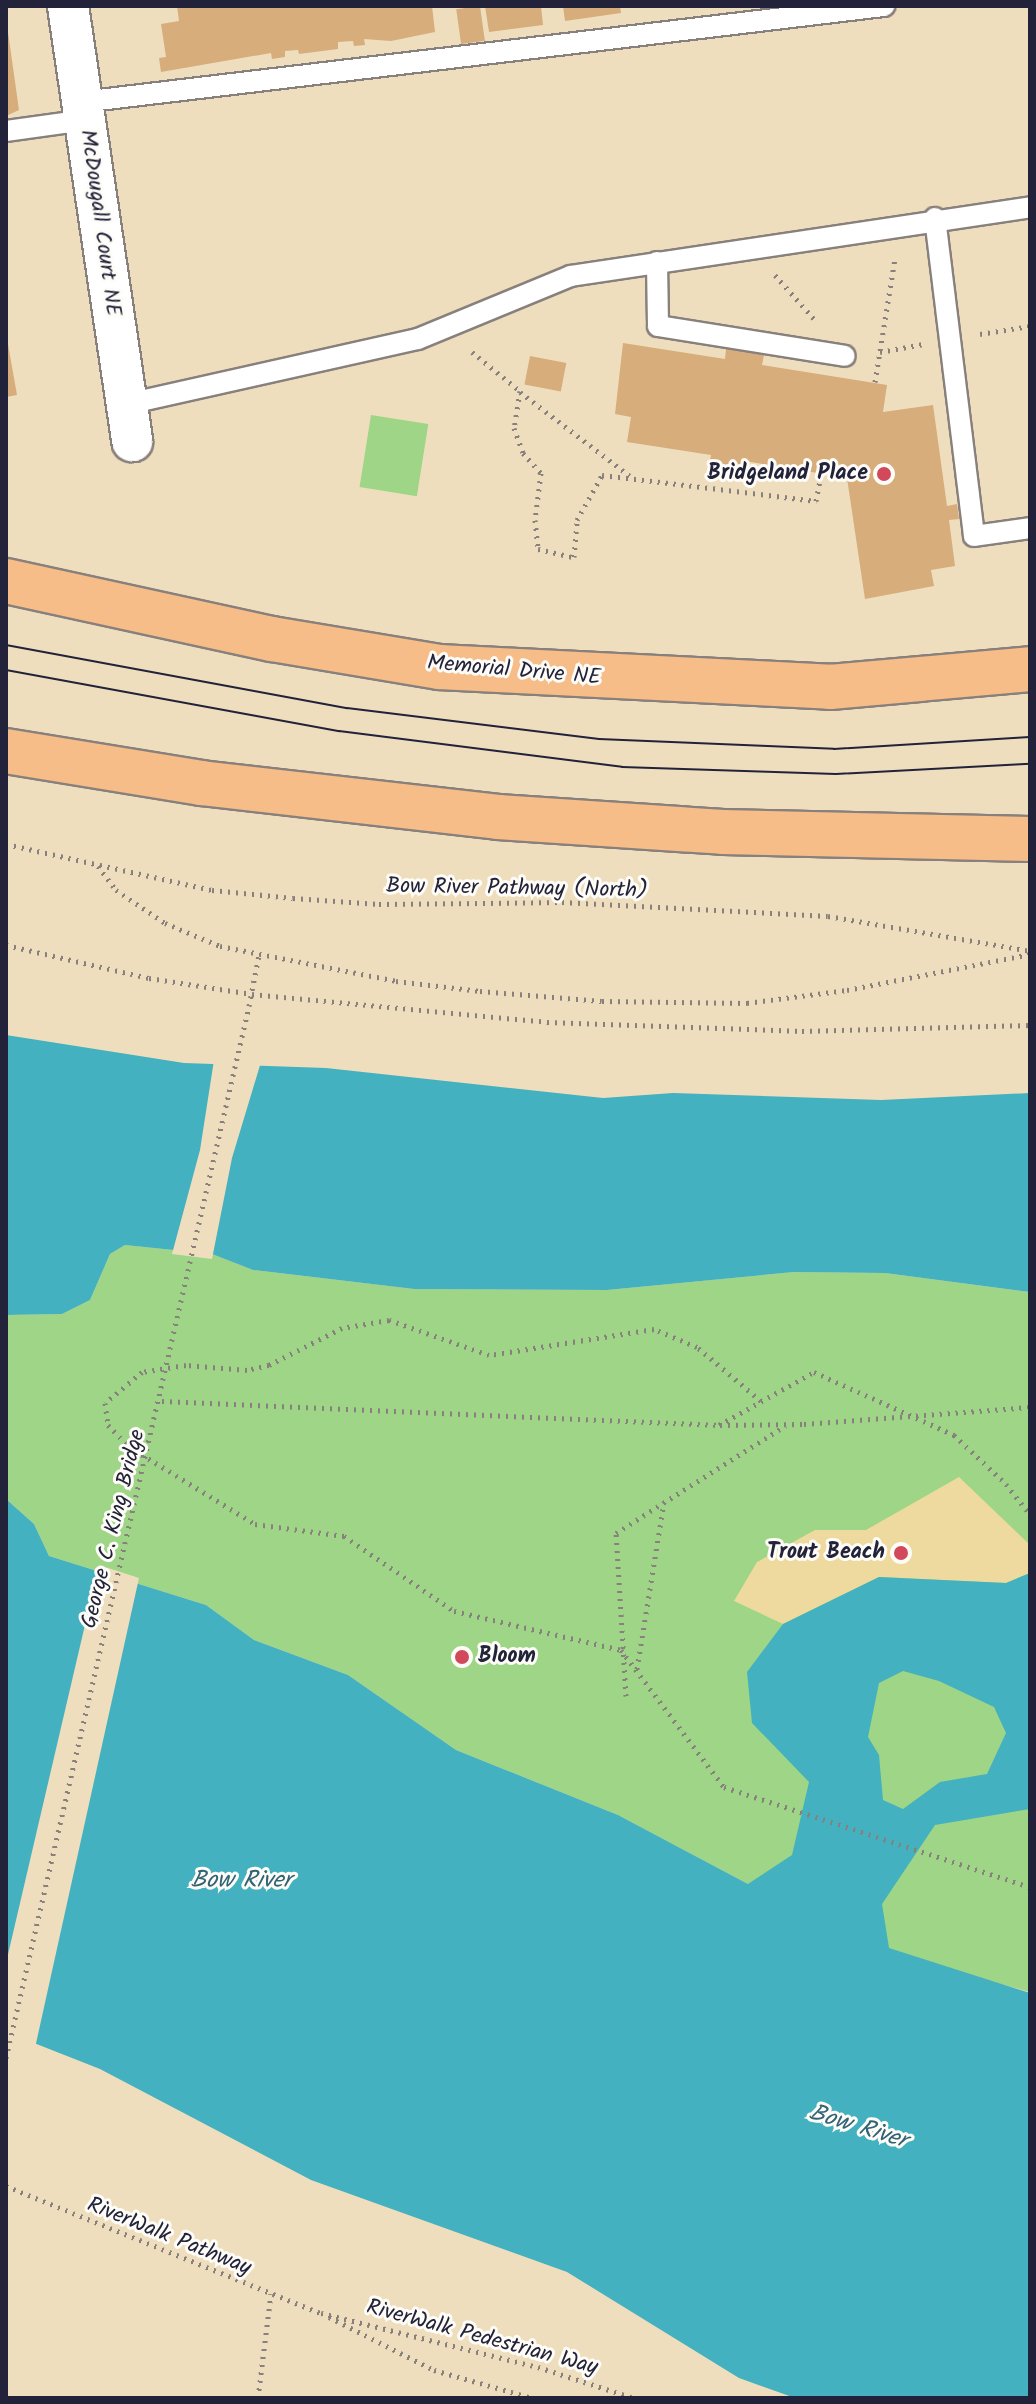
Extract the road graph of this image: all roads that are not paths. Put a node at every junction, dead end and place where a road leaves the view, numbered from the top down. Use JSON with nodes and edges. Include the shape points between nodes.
{"nodes":[{"id":1,"x":68,"y":6,"type":"edge"},
{"id":2,"x":884,"y":6,"type":"edge"},
{"id":3,"x":84,"y":111,"type":"junction"},
{"id":4,"x":6,"y":131,"type":"edge"},
{"id":5,"x":1030,"y":207,"type":"edge"},
{"id":6,"x":935,"y":218,"type":"junction"},
{"id":7,"x":657,"y":262,"type":"junction"},
{"id":8,"x":845,"y":356,"type":"road end"},
{"id":9,"x":130,"y":422,"type":"joint"},
{"id":10,"x":1030,"y":528,"type":"edge"},
{"id":11,"x":6,"y":581,"type":"edge"},
{"id":12,"x":1030,"y":669,"type":"edge"},
{"id":13,"x":6,"y":751,"type":"edge"},
{"id":14,"x":1030,"y":839,"type":"edge"}],
"edges":[{"from":1,"to":3,"type":"street","name":"McDougall Court NE"},
{"from":2,"to":3,"type":"lane"},
{"from":3,"to":4,"type":"lane"},
{"from":3,"to":9,"type":"street","name":"McDougall Court NE"},
{"from":5,"to":6,"type":"lane"},
{"from":6,"to":7,"type":"lane"},
{"from":6,"to":10,"type":"lane","via":[[974,536]]},
{"from":7,"to":8,"type":"lane","via":[[658,326]]},
{"from":7,"to":9,"type":"lane","via":[[571,276],[418,339]]},
{"from":11,"to":12,"type":"highway","name":"Memorial Drive NE","via":[[272,639],[439,667],[830,687]]},
{"from":13,"to":14,"type":"highway","via":[[201,783],[498,817],[723,832]]}]}
